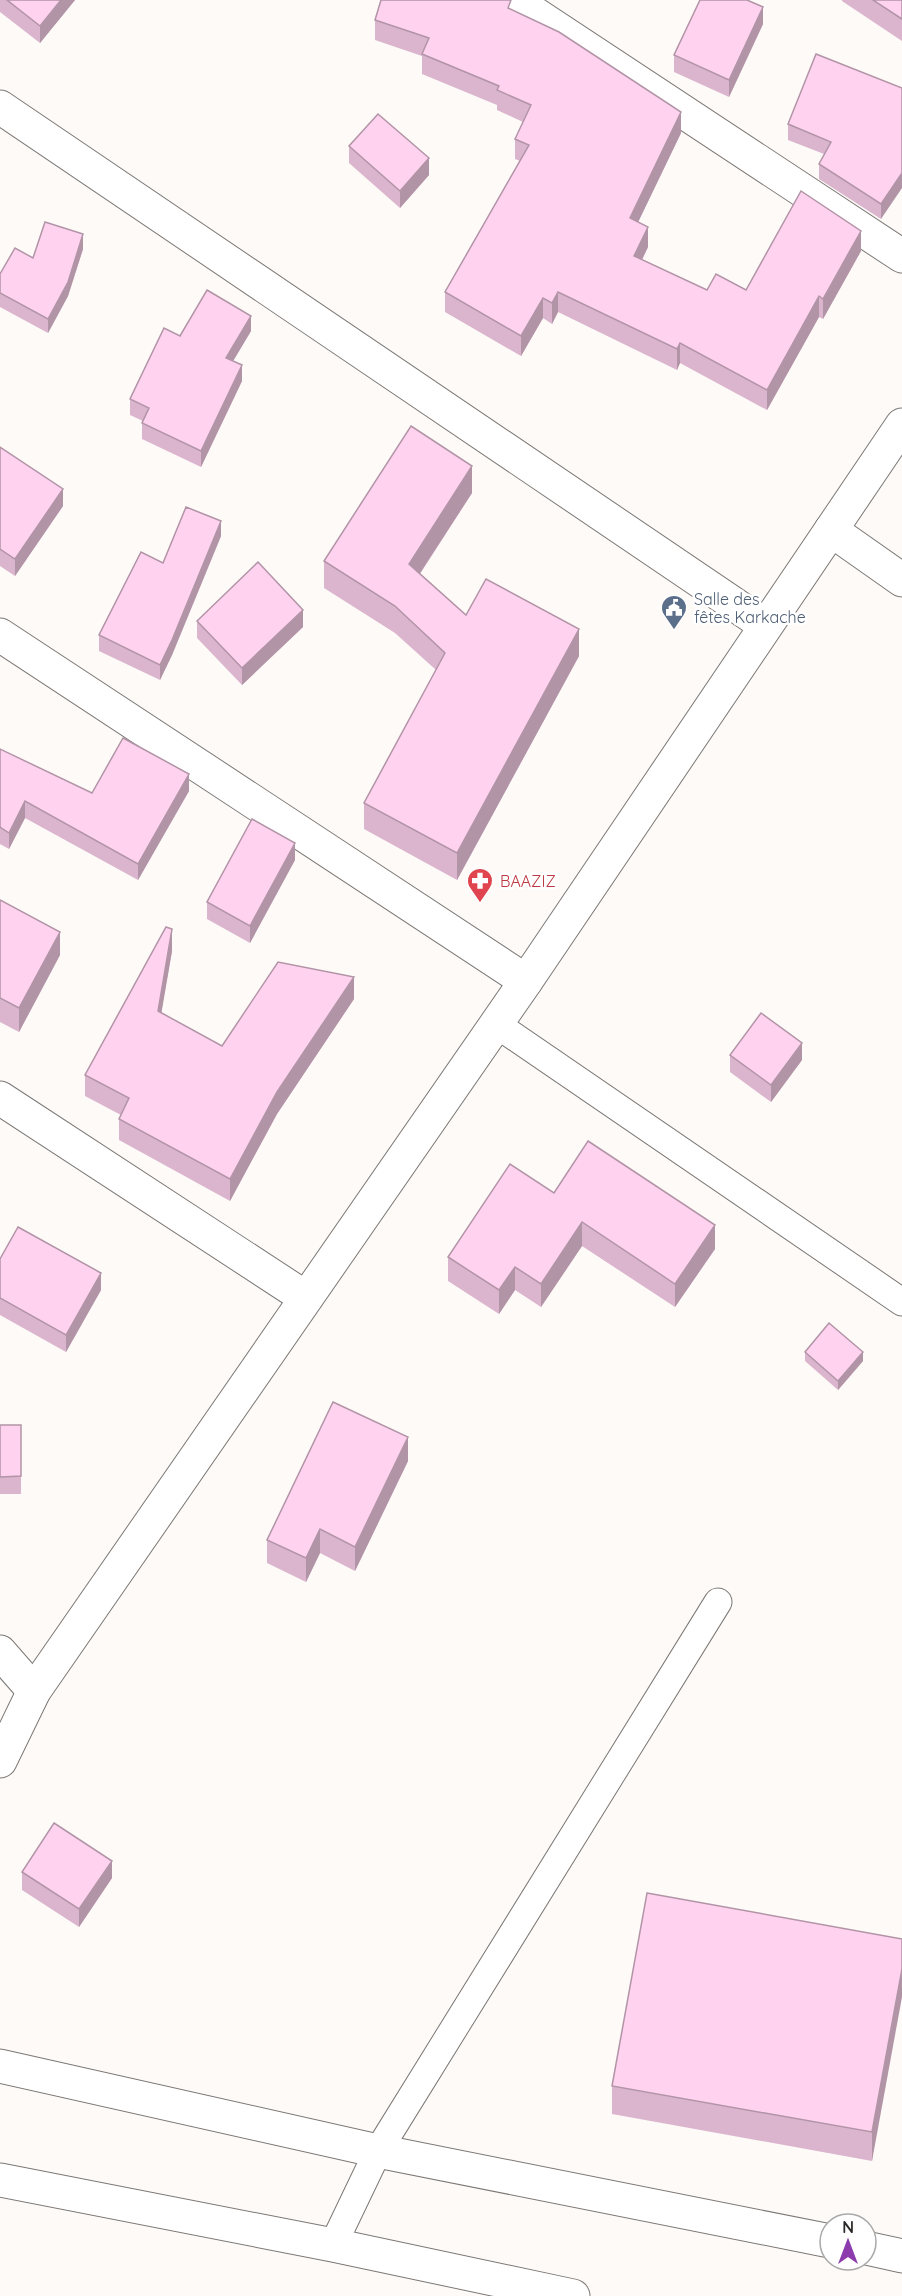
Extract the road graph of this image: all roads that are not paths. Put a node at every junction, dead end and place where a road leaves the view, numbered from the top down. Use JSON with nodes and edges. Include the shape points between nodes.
{"nodes":[{"id":1,"x":514,"y":0,"type":"edge"},
{"id":2,"x":0,"y":107,"type":"edge"},
{"id":3,"x":902,"y":256,"type":"edge"},
{"id":4,"x":902,"y":425,"type":"edge"},
{"id":5,"x":831,"y":530,"type":"junction"},
{"id":6,"x":902,"y":580,"type":"edge"},
{"id":7,"x":765,"y":625,"type":"junction"},
{"id":8,"x":0,"y":634,"type":"edge"},
{"id":9,"x":526,"y":981,"type":"junction"},
{"id":10,"x":496,"y":1024,"type":"junction"},
{"id":11,"x":0,"y":1098,"type":"edge"},
{"id":12,"x":306,"y":1298,"type":"junction"},
{"id":13,"x":902,"y":1302,"type":"edge"},
{"id":14,"x":718,"y":1602,"type":"dead end"},
{"id":15,"x":0,"y":1652,"type":"edge"},
{"id":16,"x":34,"y":1691,"type":"junction"},
{"id":17,"x":0,"y":1725,"type":"edge"},
{"id":18,"x":0,"y":1761,"type":"edge"},
{"id":19,"x":0,"y":2067,"type":"edge"},
{"id":20,"x":378,"y":2151,"type":"junction"},
{"id":21,"x":0,"y":2180,"type":"edge"},
{"id":22,"x":818,"y":2239,"type":"edge"},
{"id":23,"x":333,"y":2245,"type":"junction"},
{"id":24,"x":878,"y":2251,"type":"edge"},
{"id":25,"x":902,"y":2256,"type":"edge"},
{"id":26,"x":573,"y":2296,"type":"edge"}],
"edges":[{"from":1,"to":3,"type":"street"},
{"from":2,"to":7,"type":"street"},
{"from":4,"to":5,"type":"street"},
{"from":5,"to":6,"type":"street"},
{"from":5,"to":7,"type":"street"},
{"from":7,"to":9,"type":"street"},
{"from":8,"to":9,"type":"street"},
{"from":9,"to":10,"type":"street"},
{"from":10,"to":12,"type":"street"},
{"from":10,"to":13,"type":"lane"},
{"from":11,"to":12,"type":"street"},
{"from":12,"to":16,"type":"street"},
{"from":14,"to":20,"type":"lane"},
{"from":15,"to":16,"type":"street"},
{"from":16,"to":17,"type":"street"},
{"from":16,"to":18,"type":"street"},
{"from":19,"to":20,"type":"street"},
{"from":20,"to":22,"type":"street"},
{"from":20,"to":23,"type":"lane"},
{"from":21,"to":23,"type":"street"},
{"from":23,"to":26,"type":"street"},
{"from":24,"to":25,"type":"street"}]}
